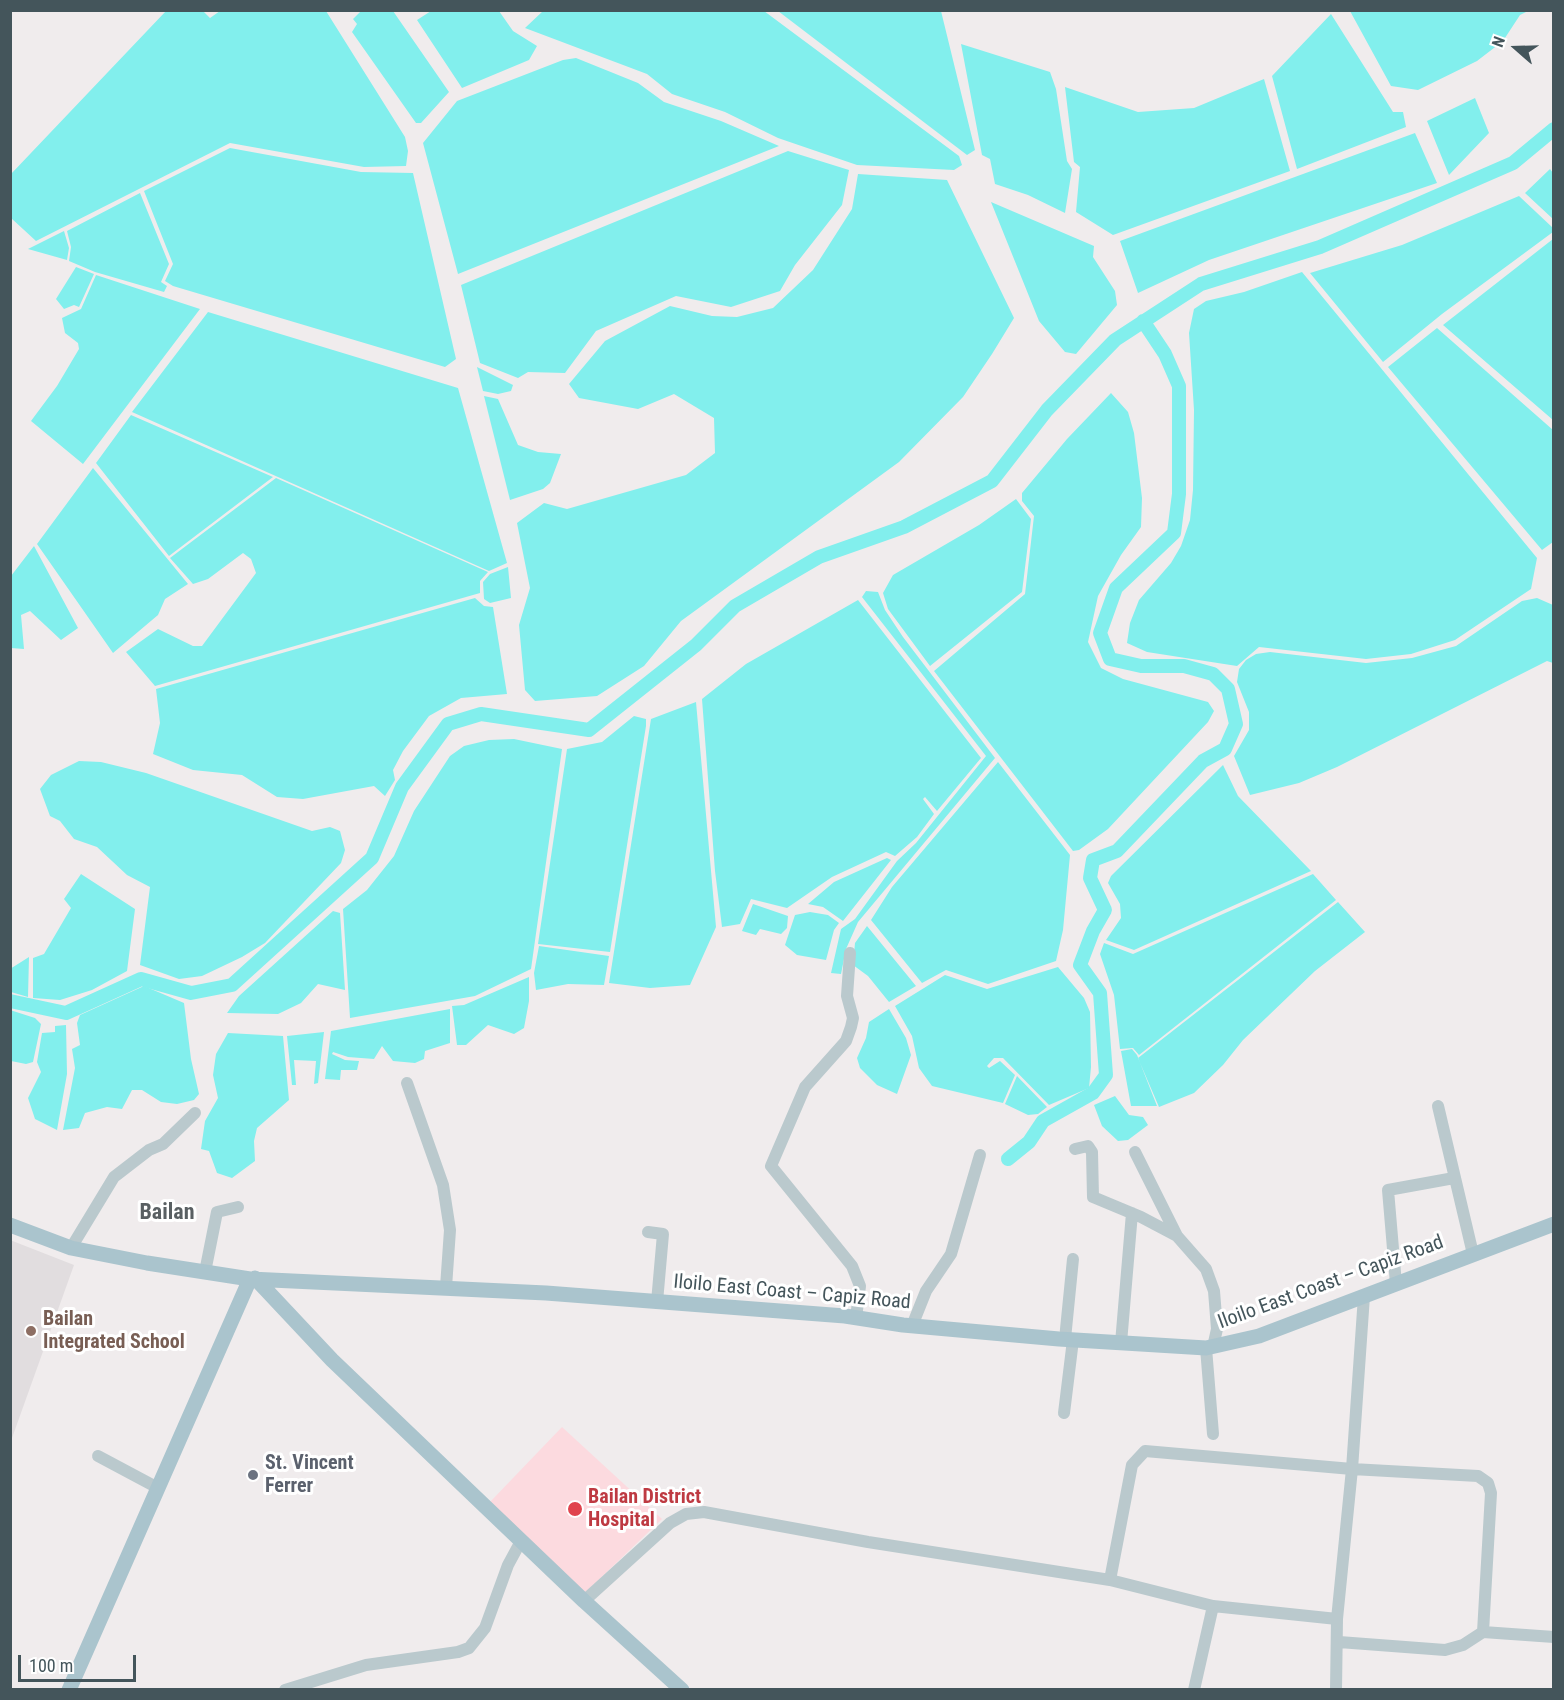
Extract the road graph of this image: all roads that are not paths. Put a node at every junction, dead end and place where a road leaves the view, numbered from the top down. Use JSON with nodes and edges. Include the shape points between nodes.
{"nodes":[{"id":1,"x":850,"y":953,"type":"dead end"},
{"id":2,"x":407,"y":1083,"type":"dead end"},
{"id":3,"x":1438,"y":1106,"type":"dead end"},
{"id":4,"x":195,"y":1113,"type":"dead end"},
{"id":5,"x":1075,"y":1149,"type":"dead end"},
{"id":6,"x":1135,"y":1152,"type":"dead end"},
{"id":7,"x":980,"y":1155,"type":"dead end"},
{"id":8,"x":1454,"y":1178,"type":"junction"},
{"id":9,"x":238,"y":1207,"type":"dead end"},
{"id":10,"x":1132,"y":1213,"type":"junction"},
{"id":11,"x":1554,"y":1224,"type":"edge"},
{"id":12,"x":10,"y":1225,"type":"edge"},
{"id":13,"x":648,"y":1232,"type":"dead end"},
{"id":14,"x":1177,"y":1236,"type":"junction"},
{"id":15,"x":71,"y":1248,"type":"junction"},
{"id":16,"x":1473,"y":1254,"type":"junction"},
{"id":17,"x":1073,"y":1259,"type":"dead end"},
{"id":18,"x":205,"y":1272,"type":"junction"},
{"id":19,"x":252,"y":1278,"type":"junction"},
{"id":20,"x":1396,"y":1284,"type":"junction"},
{"id":21,"x":446,"y":1287,"type":"junction"},
{"id":22,"x":1364,"y":1296,"type":"junction"},
{"id":23,"x":657,"y":1302,"type":"junction"},
{"id":24,"x":856,"y":1318,"type":"junction"},
{"id":25,"x":912,"y":1326,"type":"junction"},
{"id":26,"x":1069,"y":1339,"type":"junction"},
{"id":27,"x":1120,"y":1343,"type":"junction"},
{"id":28,"x":1210,"y":1348,"type":"junction"},
{"id":29,"x":1064,"y":1413,"type":"dead end"},
{"id":30,"x":1213,"y":1434,"type":"dead end"},
{"id":31,"x":98,"y":1456,"type":"dead end"},
{"id":32,"x":1352,"y":1469,"type":"junction"},
{"id":33,"x":158,"y":1488,"type":"junction"},
{"id":34,"x":521,"y":1541,"type":"junction"},
{"id":35,"x":1110,"y":1580,"type":"junction"},
{"id":36,"x":584,"y":1601,"type":"junction"},
{"id":37,"x":1213,"y":1606,"type":"junction"},
{"id":38,"x":1337,"y":1619,"type":"junction"},
{"id":39,"x":1483,"y":1632,"type":"junction"},
{"id":40,"x":1554,"y":1637,"type":"edge"},
{"id":41,"x":1339,"y":1642,"type":"junction"},
{"id":42,"x":69,"y":1689,"type":"edge"},
{"id":43,"x":285,"y":1689,"type":"edge"},
{"id":44,"x":682,"y":1689,"type":"edge"},
{"id":45,"x":1194,"y":1689,"type":"edge"},
{"id":46,"x":1336,"y":1689,"type":"edge"}],
"edges":[{"from":1,"to":24,"type":"street","via":[[847,996],[853,1018],[846,1041],[805,1086],[771,1166],[852,1266],[860,1286]]},
{"from":2,"to":21,"type":"street","via":[[443,1185],[450,1230]]},
{"from":3,"to":8,"type":"street"},
{"from":4,"to":15,"type":"street","via":[[163,1144],[114,1177]]},
{"from":5,"to":10,"type":"street","via":[[1088,1146],[1092,1152],[1093,1197]]},
{"from":6,"to":14,"type":"street"},
{"from":7,"to":25,"type":"street","via":[[951,1254],[926,1291]]},
{"from":8,"to":16,"type":"street"},
{"from":8,"to":20,"type":"street","via":[[1388,1191]]},
{"from":9,"to":18,"type":"street","via":[[217,1212]]},
{"from":10,"to":14,"type":"street"},
{"from":10,"to":27,"type":"street"},
{"from":11,"to":16,"type":"main road","name":"Iloilo East Coast – Capiz Road"},
{"from":12,"to":15,"type":"main road","name":"Iloilo East Coast – Capiz Road"},
{"from":13,"to":23,"type":"street","via":[[663,1234]]},
{"from":14,"to":28,"type":"street","via":[[1206,1269],[1214,1291],[1217,1329]]},
{"from":15,"to":18,"type":"main road","name":"Iloilo East Coast – Capiz Road"},
{"from":16,"to":20,"type":"main road","name":"Iloilo East Coast – Capiz Road"},
{"from":17,"to":26,"type":"street"},
{"from":18,"to":19,"type":"main road","name":"Iloilo East Coast – Capiz Road"},
{"from":19,"to":21,"type":"main road","name":"Iloilo East Coast – Capiz Road"},
{"from":19,"to":33,"type":"main road"},
{"from":19,"to":34,"type":"main road"},
{"from":20,"to":22,"type":"main road","name":"Iloilo East Coast – Capiz Road"},
{"from":21,"to":23,"type":"main road","name":"Iloilo East Coast – Capiz Road"},
{"from":22,"to":28,"type":"main road","name":"Iloilo East Coast – Capiz Road","via":[[1259,1336]]},
{"from":22,"to":32,"type":"street"},
{"from":23,"to":24,"type":"main road","name":"Iloilo East Coast – Capiz Road"},
{"from":24,"to":25,"type":"main road","name":"Iloilo East Coast – Capiz Road"},
{"from":25,"to":26,"type":"main road","name":"Iloilo East Coast – Capiz Road"},
{"from":26,"to":27,"type":"main road","name":"Iloilo East Coast – Capiz Road"},
{"from":26,"to":29,"type":"street"},
{"from":27,"to":28,"type":"main road","name":"Iloilo East Coast – Capiz Road"},
{"from":28,"to":30,"type":"street"},
{"from":31,"to":33,"type":"street"},
{"from":32,"to":35,"type":"street","via":[[1145,1451],[1132,1466]]},
{"from":32,"to":38,"type":"street"},
{"from":32,"to":39,"type":"street","via":[[1478,1476],[1488,1483],[1491,1493]]},
{"from":33,"to":42,"type":"main road"},
{"from":34,"to":36,"type":"main road"},
{"from":34,"to":43,"type":"street","via":[[485,1628],[468,1648],[366,1665]]},
{"from":35,"to":36,"type":"street","via":[[704,1512],[686,1514],[670,1523]]},
{"from":35,"to":37,"type":"street"},
{"from":36,"to":44,"type":"main road"},
{"from":37,"to":38,"type":"street"},
{"from":37,"to":45,"type":"street"},
{"from":38,"to":41,"type":"street"},
{"from":39,"to":40,"type":"street"},
{"from":39,"to":41,"type":"street","via":[[1463,1645],[1445,1650]]},
{"from":41,"to":46,"type":"street"}]}
